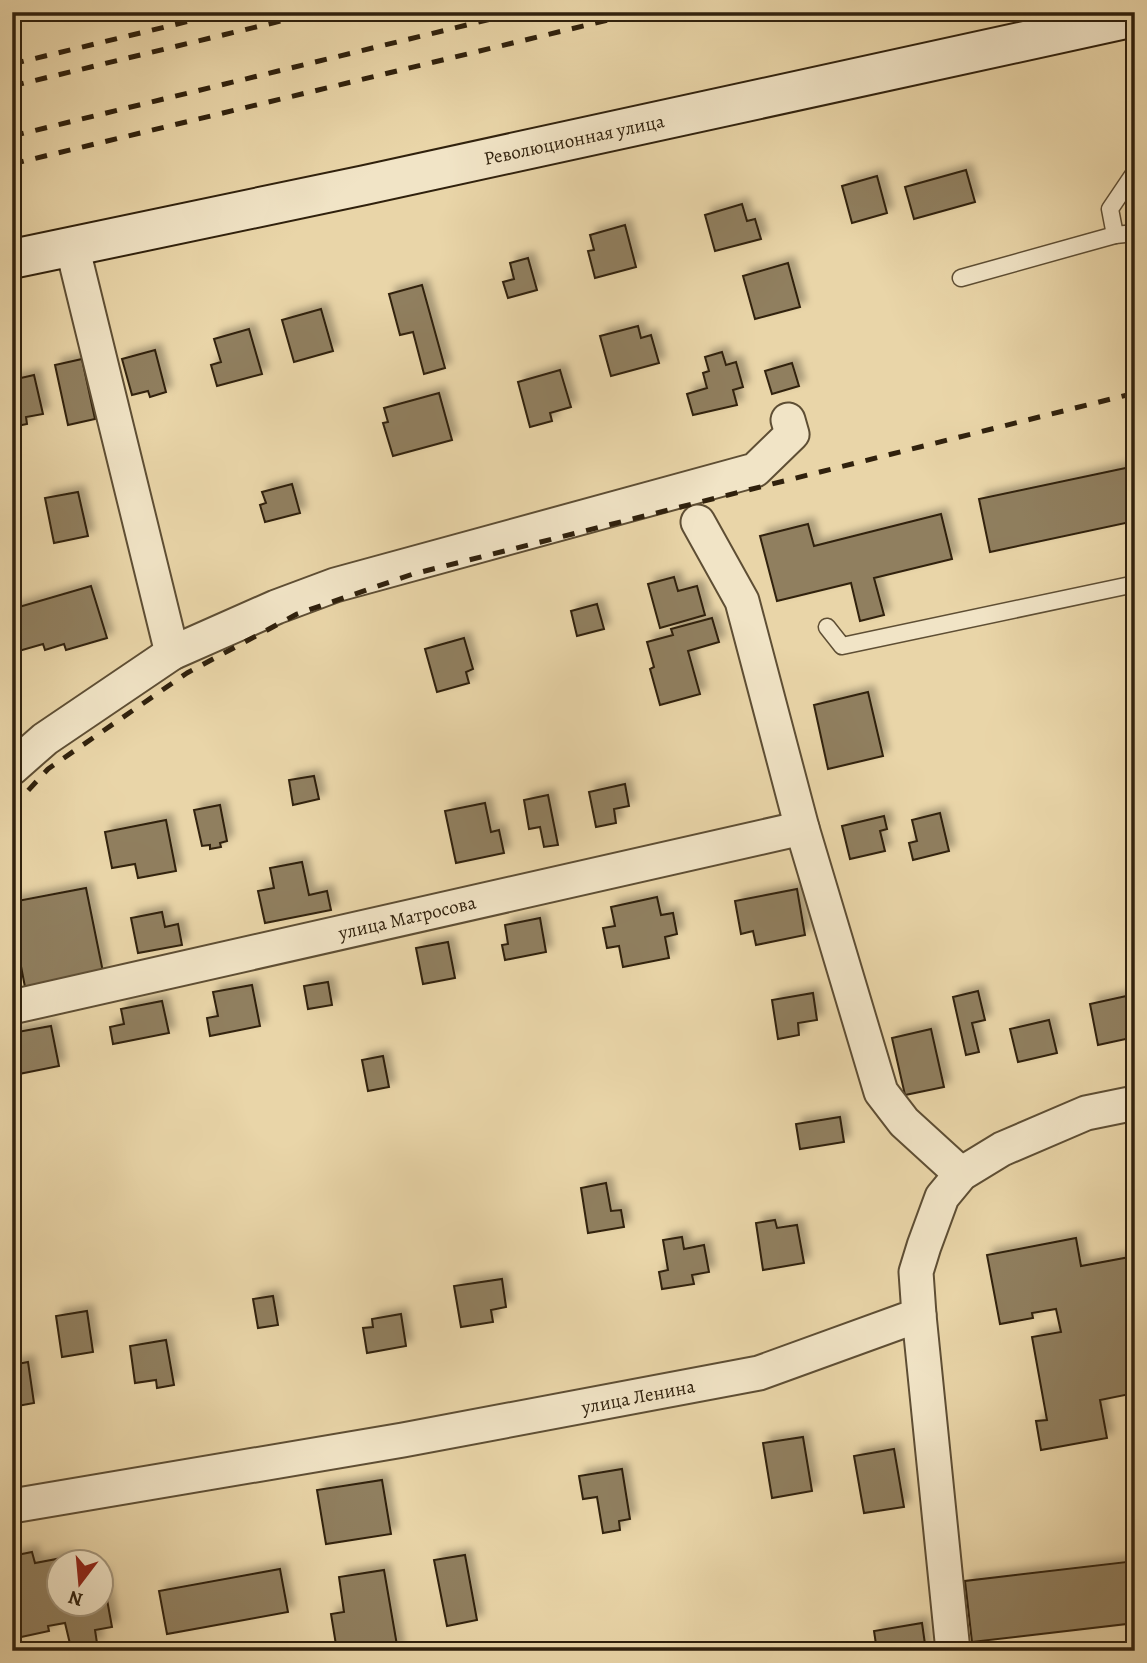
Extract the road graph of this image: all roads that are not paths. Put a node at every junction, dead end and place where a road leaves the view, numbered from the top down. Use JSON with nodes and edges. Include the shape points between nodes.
{"nodes":[{"id":1,"x":1135,"y":17,"type":"edge"},
{"id":2,"x":1135,"y":172,"type":"edge"},
{"id":3,"x":1135,"y":233,"type":"edge"},
{"id":4,"x":1115,"y":235,"type":"junction"},
{"id":5,"x":72,"y":246,"type":"junction"},
{"id":6,"x":12,"y":259,"type":"edge"},
{"id":7,"x":961,"y":278,"type":"dead end"},
{"id":8,"x":788,"y":420,"type":"dead end"},
{"id":9,"x":698,"y":522,"type":"dead end"},
{"id":10,"x":1135,"y":584,"type":"edge"},
{"id":11,"x":827,"y":627,"type":"dead end"},
{"id":12,"x":172,"y":653,"type":"junction"},
{"id":13,"x":12,"y":768,"type":"edge"},
{"id":14,"x":802,"y":828,"type":"junction"},
{"id":15,"x":12,"y":1007,"type":"edge"},
{"id":16,"x":1135,"y":1103,"type":"edge"},
{"id":17,"x":961,"y":1174,"type":"junction"},
{"id":18,"x":919,"y":1315,"type":"junction"},
{"id":19,"x":12,"y":1506,"type":"edge"},
{"id":20,"x":953,"y":1651,"type":"edge"}],
"edges":[{"from":1,"to":5,"type":"main road","name":"Революционная улица"},
{"from":2,"to":4,"type":"lane","via":[[1110,209]]},
{"from":3,"to":4,"type":"lane"},
{"from":4,"to":7,"type":"lane"},
{"from":5,"to":6,"type":"main road","name":"Революционная улица"},
{"from":5,"to":12,"type":"street"},
{"from":8,"to":12,"type":"street","via":[[792,434],[755,470],[335,585]]},
{"from":9,"to":14,"type":"street","via":[[741,601]]},
{"from":10,"to":11,"type":"lane","via":[[842,646]]},
{"from":12,"to":13,"type":"street","via":[[46,739]]},
{"from":14,"to":15,"type":"street","name":"улица Матросова"},
{"from":14,"to":17,"type":"street","via":[[881,1092],[904,1122]]},
{"from":16,"to":17,"type":"street","via":[[1086,1113],[1002,1149]]},
{"from":17,"to":18,"type":"street","via":[[942,1197],[916,1272]]},
{"from":18,"to":19,"type":"street","name":"улица Ленина","via":[[759,1373],[403,1440]]},
{"from":18,"to":20,"type":"street"}]}
